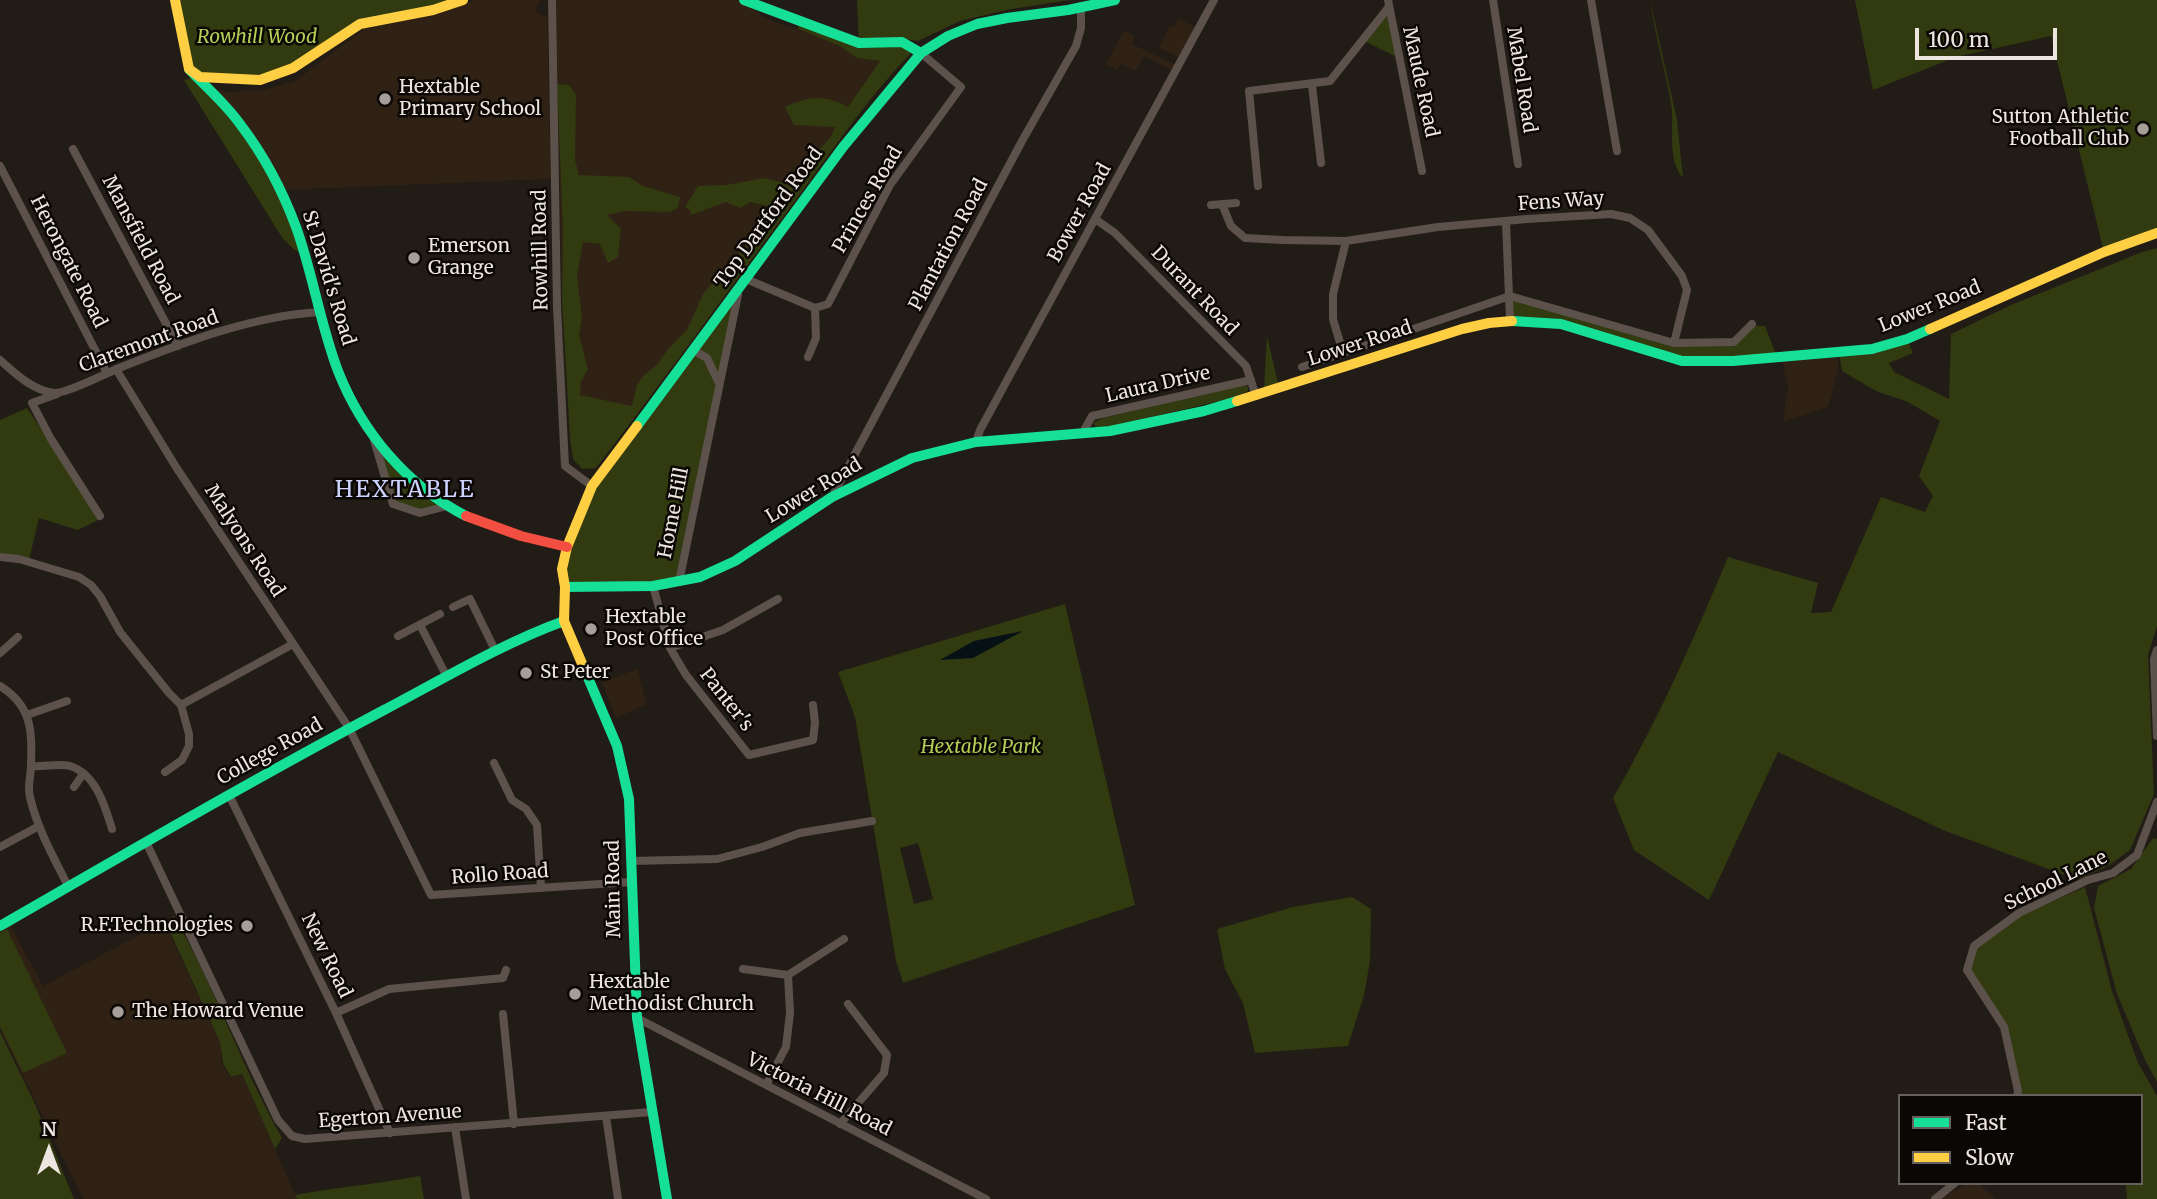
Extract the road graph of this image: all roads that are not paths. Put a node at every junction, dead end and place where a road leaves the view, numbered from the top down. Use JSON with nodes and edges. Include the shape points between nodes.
{"nodes":[{"id":1,"x":175,"y":0,"type":"edge"},
{"id":2,"x":463,"y":0,"type":"edge"},
{"id":3,"x":552,"y":0,"type":"edge"},
{"id":4,"x":744,"y":0,"type":"edge"},
{"id":5,"x":1115,"y":0,"type":"edge"},
{"id":6,"x":1214,"y":0,"type":"edge"},
{"id":7,"x":1493,"y":0,"type":"edge"},
{"id":8,"x":1591,"y":0,"type":"edge"},
{"id":9,"x":1388,"y":4,"type":"edge"},
{"id":10,"x":1081,"y":6,"type":"junction"},
{"id":11,"x":921,"y":53,"type":"junction"},
{"id":12,"x":189,"y":69,"type":"junction"},
{"id":13,"x":1312,"y":85,"type":"junction"},
{"id":14,"x":74,"y":149,"type":"dead end"},
{"id":15,"x":1617,"y":151,"type":"dead end"},
{"id":16,"x":1321,"y":163,"type":"dead end"},
{"id":17,"x":1518,"y":164,"type":"dead end"},
{"id":18,"x":0,"y":166,"type":"edge"},
{"id":19,"x":1422,"y":171,"type":"dead end"},
{"id":20,"x":1258,"y":186,"type":"dead end"},
{"id":21,"x":1236,"y":203,"type":"dead end"},
{"id":22,"x":1222,"y":204,"type":"junction"},
{"id":23,"x":1211,"y":205,"type":"dead end"},
{"id":24,"x":1095,"y":219,"type":"junction"},
{"id":25,"x":1506,"y":222,"type":"junction"},
{"id":26,"x":2157,"y":233,"type":"edge"},
{"id":27,"x":1346,"y":241,"type":"junction"},
{"id":28,"x":743,"y":284,"type":"junction"},
{"id":29,"x":1510,"y":296,"type":"junction"},
{"id":30,"x":815,"y":308,"type":"junction"},
{"id":31,"x":320,"y":312,"type":"junction"},
{"id":32,"x":1510,"y":321,"type":"junction"},
{"id":33,"x":1752,"y":324,"type":"dead end"},
{"id":34,"x":1674,"y":343,"type":"junction"},
{"id":35,"x":178,"y":346,"type":"junction"},
{"id":36,"x":693,"y":350,"type":"junction"},
{"id":37,"x":1343,"y":353,"type":"junction"},
{"id":38,"x":808,"y":357,"type":"dead end"},
{"id":39,"x":0,"y":360,"type":"edge"},
{"id":40,"x":1302,"y":367,"type":"dead end"},
{"id":41,"x":112,"y":371,"type":"junction"},
{"id":42,"x":1251,"y":380,"type":"junction"},
{"id":43,"x":718,"y":381,"type":"junction"},
{"id":44,"x":57,"y":394,"type":"junction"},
{"id":45,"x":1256,"y":396,"type":"junction"},
{"id":46,"x":1082,"y":434,"type":"junction"},
{"id":47,"x":374,"y":437,"type":"junction"},
{"id":48,"x":976,"y":442,"type":"junction"},
{"id":49,"x":592,"y":486,"type":"junction"},
{"id":50,"x":832,"y":497,"type":"junction"},
{"id":51,"x":447,"y":506,"type":"junction"},
{"id":52,"x":100,"y":516,"type":"dead end"},
{"id":53,"x":566,"y":547,"type":"junction"},
{"id":54,"x":0,"y":557,"type":"edge"},
{"id":55,"x":679,"y":582,"type":"junction"},
{"id":56,"x":653,"y":586,"type":"junction"},
{"id":57,"x":565,"y":587,"type":"junction"},
{"id":58,"x":778,"y":599,"type":"dead end"},
{"id":59,"x":453,"y":607,"type":"dead end"},
{"id":60,"x":440,"y":614,"type":"dead end"},
{"id":61,"x":564,"y":621,"type":"junction"},
{"id":62,"x":420,"y":625,"type":"junction"},
{"id":63,"x":398,"y":636,"type":"dead end"},
{"id":64,"x":18,"y":637,"type":"dead end"},
{"id":65,"x":293,"y":644,"type":"junction"},
{"id":66,"x":670,"y":648,"type":"junction"},
{"id":67,"x":2157,"y":649,"type":"edge"},
{"id":68,"x":495,"y":650,"type":"junction"},
{"id":69,"x":0,"y":653,"type":"edge"},
{"id":70,"x":446,"y":675,"type":"junction"},
{"id":71,"x":0,"y":685,"type":"edge"},
{"id":72,"x":67,"y":701,"type":"dead end"},
{"id":73,"x":181,"y":705,"type":"junction"},
{"id":74,"x":813,"y":705,"type":"dead end"},
{"id":75,"x":27,"y":715,"type":"junction"},
{"id":76,"x":349,"y":728,"type":"junction"},
{"id":77,"x":2157,"y":736,"type":"edge"},
{"id":78,"x":494,"y":763,"type":"dead end"},
{"id":79,"x":32,"y":766,"type":"junction"},
{"id":80,"x":165,"y":772,"type":"dead end"},
{"id":81,"x":83,"y":774,"type":"junction"},
{"id":82,"x":74,"y":787,"type":"dead end"},
{"id":83,"x":229,"y":795,"type":"junction"},
{"id":84,"x":2157,"y":802,"type":"edge"},
{"id":85,"x":872,"y":821,"type":"dead end"},
{"id":86,"x":39,"y":826,"type":"junction"},
{"id":87,"x":113,"y":829,"type":"dead end"},
{"id":88,"x":146,"y":842,"type":"junction"},
{"id":89,"x":0,"y":847,"type":"edge"},
{"id":90,"x":631,"y":861,"type":"junction"},
{"id":91,"x":631,"y":882,"type":"junction"},
{"id":92,"x":68,"y":886,"type":"junction"},
{"id":93,"x":541,"y":888,"type":"junction"},
{"id":94,"x":0,"y":926,"type":"edge"},
{"id":95,"x":844,"y":939,"type":"dead end"},
{"id":96,"x":743,"y":969,"type":"dead end"},
{"id":97,"x":506,"y":970,"type":"dead end"},
{"id":98,"x":788,"y":975,"type":"junction"},
{"id":99,"x":848,"y":1004,"type":"dead end"},
{"id":100,"x":336,"y":1013,"type":"junction"},
{"id":101,"x":503,"y":1014,"type":"dead end"},
{"id":102,"x":637,"y":1018,"type":"junction"},
{"id":103,"x":766,"y":1086,"type":"junction"},
{"id":104,"x":2017,"y":1094,"type":"edge"},
{"id":105,"x":652,"y":1112,"type":"junction"},
{"id":106,"x":606,"y":1116,"type":"junction"},
{"id":107,"x":514,"y":1124,"type":"junction"},
{"id":108,"x":841,"y":1124,"type":"junction"},
{"id":109,"x":455,"y":1127,"type":"junction"},
{"id":110,"x":390,"y":1133,"type":"junction"},
{"id":111,"x":1952,"y":1185,"type":"edge"},
{"id":112,"x":466,"y":1199,"type":"edge"},
{"id":113,"x":618,"y":1199,"type":"edge"},
{"id":114,"x":667,"y":1199,"type":"edge"},
{"id":115,"x":986,"y":1199,"type":"edge"},
{"id":116,"x":1935,"y":1199,"type":"edge"}],
"edges":[{"from":1,"to":12,"type":"street"},
{"from":2,"to":12,"type":"street","via":[[360,24],[293,68],[260,80],[200,78]]},
{"from":3,"to":49,"type":"street","name":"Rowhill Road","via":[[565,466]]},
{"from":4,"to":11,"type":"street","via":[[859,43],[902,42]]},
{"from":5,"to":10,"type":"street","name":"Top Dartford Road"},
{"from":6,"to":24,"type":"street","name":"Bower Road"},
{"from":7,"to":17,"type":"street","name":"Mabel Road"},
{"from":8,"to":15,"type":"street"},
{"from":9,"to":13,"type":"street","via":[[1330,81]]},
{"from":9,"to":19,"type":"street","name":"Maude Road"},
{"from":10,"to":11,"type":"street","name":"Top Dartford Road","via":[[982,22],[934,42]]},
{"from":10,"to":50,"type":"street","name":"Plantation Road","via":[[1076,46]]},
{"from":11,"to":28,"type":"street","name":"Top Dartford Road","via":[[858,127]]},
{"from":11,"to":30,"type":"street","name":"Princes Road","via":[[961,87],[890,185],[828,304]]},
{"from":12,"to":31,"type":"street","name":"St David's Road","via":[[240,123],[269,169],[296,226]]},
{"from":13,"to":16,"type":"street"},
{"from":13,"to":20,"type":"street","via":[[1249,91]]},
{"from":14,"to":35,"type":"street","name":"Mansfield Road"},
{"from":18,"to":41,"type":"street","name":"Herongate Road"},
{"from":21,"to":22,"type":"street"},
{"from":22,"to":23,"type":"street"},
{"from":22,"to":27,"type":"street","name":"Fens Way","via":[[1231,226],[1245,238]]},
{"from":24,"to":42,"type":"street","name":"Durant Road","via":[[1115,233],[1246,366]]},
{"from":24,"to":48,"type":"street","name":"Bower Road"},
{"from":25,"to":27,"type":"street","name":"Fens Way"},
{"from":25,"to":29,"type":"street"},
{"from":25,"to":34,"type":"street","name":"Fens Way","via":[[1617,215],[1648,230],[1687,290]]},
{"from":26,"to":32,"type":"street","name":"Lower Road","via":[[1907,339],[1872,349],[1682,361],[1582,329]]},
{"from":27,"to":37,"type":"street","via":[[1333,294],[1333,319]]},
{"from":28,"to":30,"type":"street"},
{"from":28,"to":36,"type":"street","name":"Top Dartford Road"},
{"from":28,"to":43,"type":"street","name":"Home Hill"},
{"from":29,"to":32,"type":"street"},
{"from":29,"to":34,"type":"street"},
{"from":29,"to":37,"type":"street","name":"Lower Road"},
{"from":30,"to":38,"type":"street","via":[[816,338]]},
{"from":31,"to":35,"type":"street","name":"Claremont Road","via":[[290,313]]},
{"from":31,"to":47,"type":"street","name":"St David's Road","via":[[341,377]]},
{"from":32,"to":45,"type":"street","name":"Lower Road","via":[[1462,329]]},
{"from":33,"to":34,"type":"street","via":[[1734,342]]},
{"from":35,"to":41,"type":"street","name":"Claremont Road"},
{"from":36,"to":43,"type":"street","via":[[707,358]]},
{"from":36,"to":49,"type":"street","name":"Top Dartford Road"},
{"from":37,"to":40,"type":"street","name":"Lower Road"},
{"from":39,"to":44,"type":"street","via":[[35,388]]},
{"from":41,"to":44,"type":"street","name":"Claremont Road"},
{"from":41,"to":65,"type":"street","name":"Malyons Road"},
{"from":42,"to":45,"type":"street","name":"Durant Road"},
{"from":42,"to":46,"type":"street","name":"Laura Drive","via":[[1092,416]]},
{"from":43,"to":55,"type":"street","name":"Home Hill"},
{"from":44,"to":52,"type":"street","name":"Claremont Road","via":[[32,403]]},
{"from":45,"to":46,"type":"street","name":"Lower Road","via":[[1204,411]]},
{"from":46,"to":48,"type":"street","name":"Lower Road"},
{"from":47,"to":51,"type":"street","name":"St David's Road","via":[[415,483]]},
{"from":47,"to":51,"type":"street","name":"St David's Road","via":[[393,505],[420,513]]},
{"from":48,"to":50,"type":"street","name":"Lower Road","via":[[912,458]]},
{"from":49,"to":53,"type":"street","name":"Top Dartford Road"},
{"from":50,"to":55,"type":"street","name":"Lower Road","via":[[735,561]]},
{"from":51,"to":53,"type":"street","name":"St David's Road","via":[[475,520]]},
{"from":53,"to":57,"type":"street","name":"Top Dartford Road"},
{"from":54,"to":73,"type":"street","via":[[79,577],[91,585],[120,632]]},
{"from":55,"to":56,"type":"street","name":"Home Hill"},
{"from":56,"to":57,"type":"street","name":"Home Hill"},
{"from":56,"to":66,"type":"street","name":"Panter's"},
{"from":57,"to":61,"type":"street","name":"Main Road"},
{"from":58,"to":66,"type":"street","via":[[723,629]]},
{"from":59,"to":68,"type":"street","via":[[470,599]]},
{"from":60,"to":62,"type":"street"},
{"from":61,"to":68,"type":"street","name":"College Road"},
{"from":61,"to":90,"type":"street","name":"Main Road","via":[[617,746],[629,799]]},
{"from":62,"to":63,"type":"street"},
{"from":62,"to":70,"type":"street"},
{"from":64,"to":69,"type":"street"},
{"from":65,"to":73,"type":"street"},
{"from":65,"to":76,"type":"street","name":"Malyons Road"},
{"from":66,"to":74,"type":"street","name":"Panter's","via":[[749,755],[813,740]]},
{"from":67,"to":77,"type":"street"},
{"from":68,"to":70,"type":"street","name":"College Road"},
{"from":70,"to":76,"type":"street","name":"College Road"},
{"from":71,"to":75,"type":"street","via":[[20,701]]},
{"from":72,"to":75,"type":"street"},
{"from":73,"to":80,"type":"street","via":[[189,746],[182,760]]},
{"from":75,"to":79,"type":"street"},
{"from":76,"to":83,"type":"street","name":"College Road"},
{"from":76,"to":93,"type":"street","name":"Rollo Road","via":[[431,895]]},
{"from":78,"to":93,"type":"street","via":[[507,781],[512,800],[526,809],[537,825]]},
{"from":79,"to":81,"type":"street","via":[[70,766]]},
{"from":79,"to":86,"type":"street","via":[[29,795]]},
{"from":81,"to":82,"type":"street"},
{"from":81,"to":87,"type":"street","via":[[96,788]]},
{"from":83,"to":88,"type":"street","name":"College Road"},
{"from":83,"to":100,"type":"street","name":"New Road"},
{"from":84,"to":104,"type":"street","name":"School Lane","via":[[2137,855],[2113,873],[2019,912],[1974,946],[1967,970],[2004,1027]]},
{"from":85,"to":90,"type":"street","via":[[800,833],[717,859]]},
{"from":86,"to":89,"type":"street"},
{"from":86,"to":92,"type":"street"},
{"from":88,"to":92,"type":"street","name":"College Road"},
{"from":88,"to":110,"type":"street","name":"Egerton Avenue","via":[[284,1128],[304,1139]]},
{"from":90,"to":91,"type":"street","name":"Main Road"},
{"from":91,"to":93,"type":"street","name":"Rollo Road"},
{"from":91,"to":102,"type":"street","name":"Main Road"},
{"from":92,"to":94,"type":"street","name":"College Road"},
{"from":95,"to":98,"type":"street"},
{"from":96,"to":98,"type":"street"},
{"from":97,"to":100,"type":"street","via":[[503,978],[389,989]]},
{"from":98,"to":103,"type":"street","via":[[786,1047]]},
{"from":99,"to":108,"type":"street","via":[[887,1055],[884,1073]]},
{"from":100,"to":110,"type":"street","name":"New Road"},
{"from":101,"to":107,"type":"street"},
{"from":102,"to":103,"type":"street","name":"Victoria Hill Road"},
{"from":102,"to":105,"type":"street","name":"Main Road"},
{"from":103,"to":108,"type":"street","name":"Victoria Hill Road"},
{"from":105,"to":106,"type":"street","name":"Egerton Avenue"},
{"from":105,"to":114,"type":"street","name":"Main Road"},
{"from":106,"to":107,"type":"street","name":"Egerton Avenue"},
{"from":106,"to":113,"type":"street"},
{"from":107,"to":109,"type":"street","name":"Egerton Avenue"},
{"from":108,"to":115,"type":"street","name":"Victoria Hill Road"},
{"from":109,"to":110,"type":"street","name":"Egerton Avenue"},
{"from":109,"to":112,"type":"street"},
{"from":111,"to":116,"type":"street"}]}
